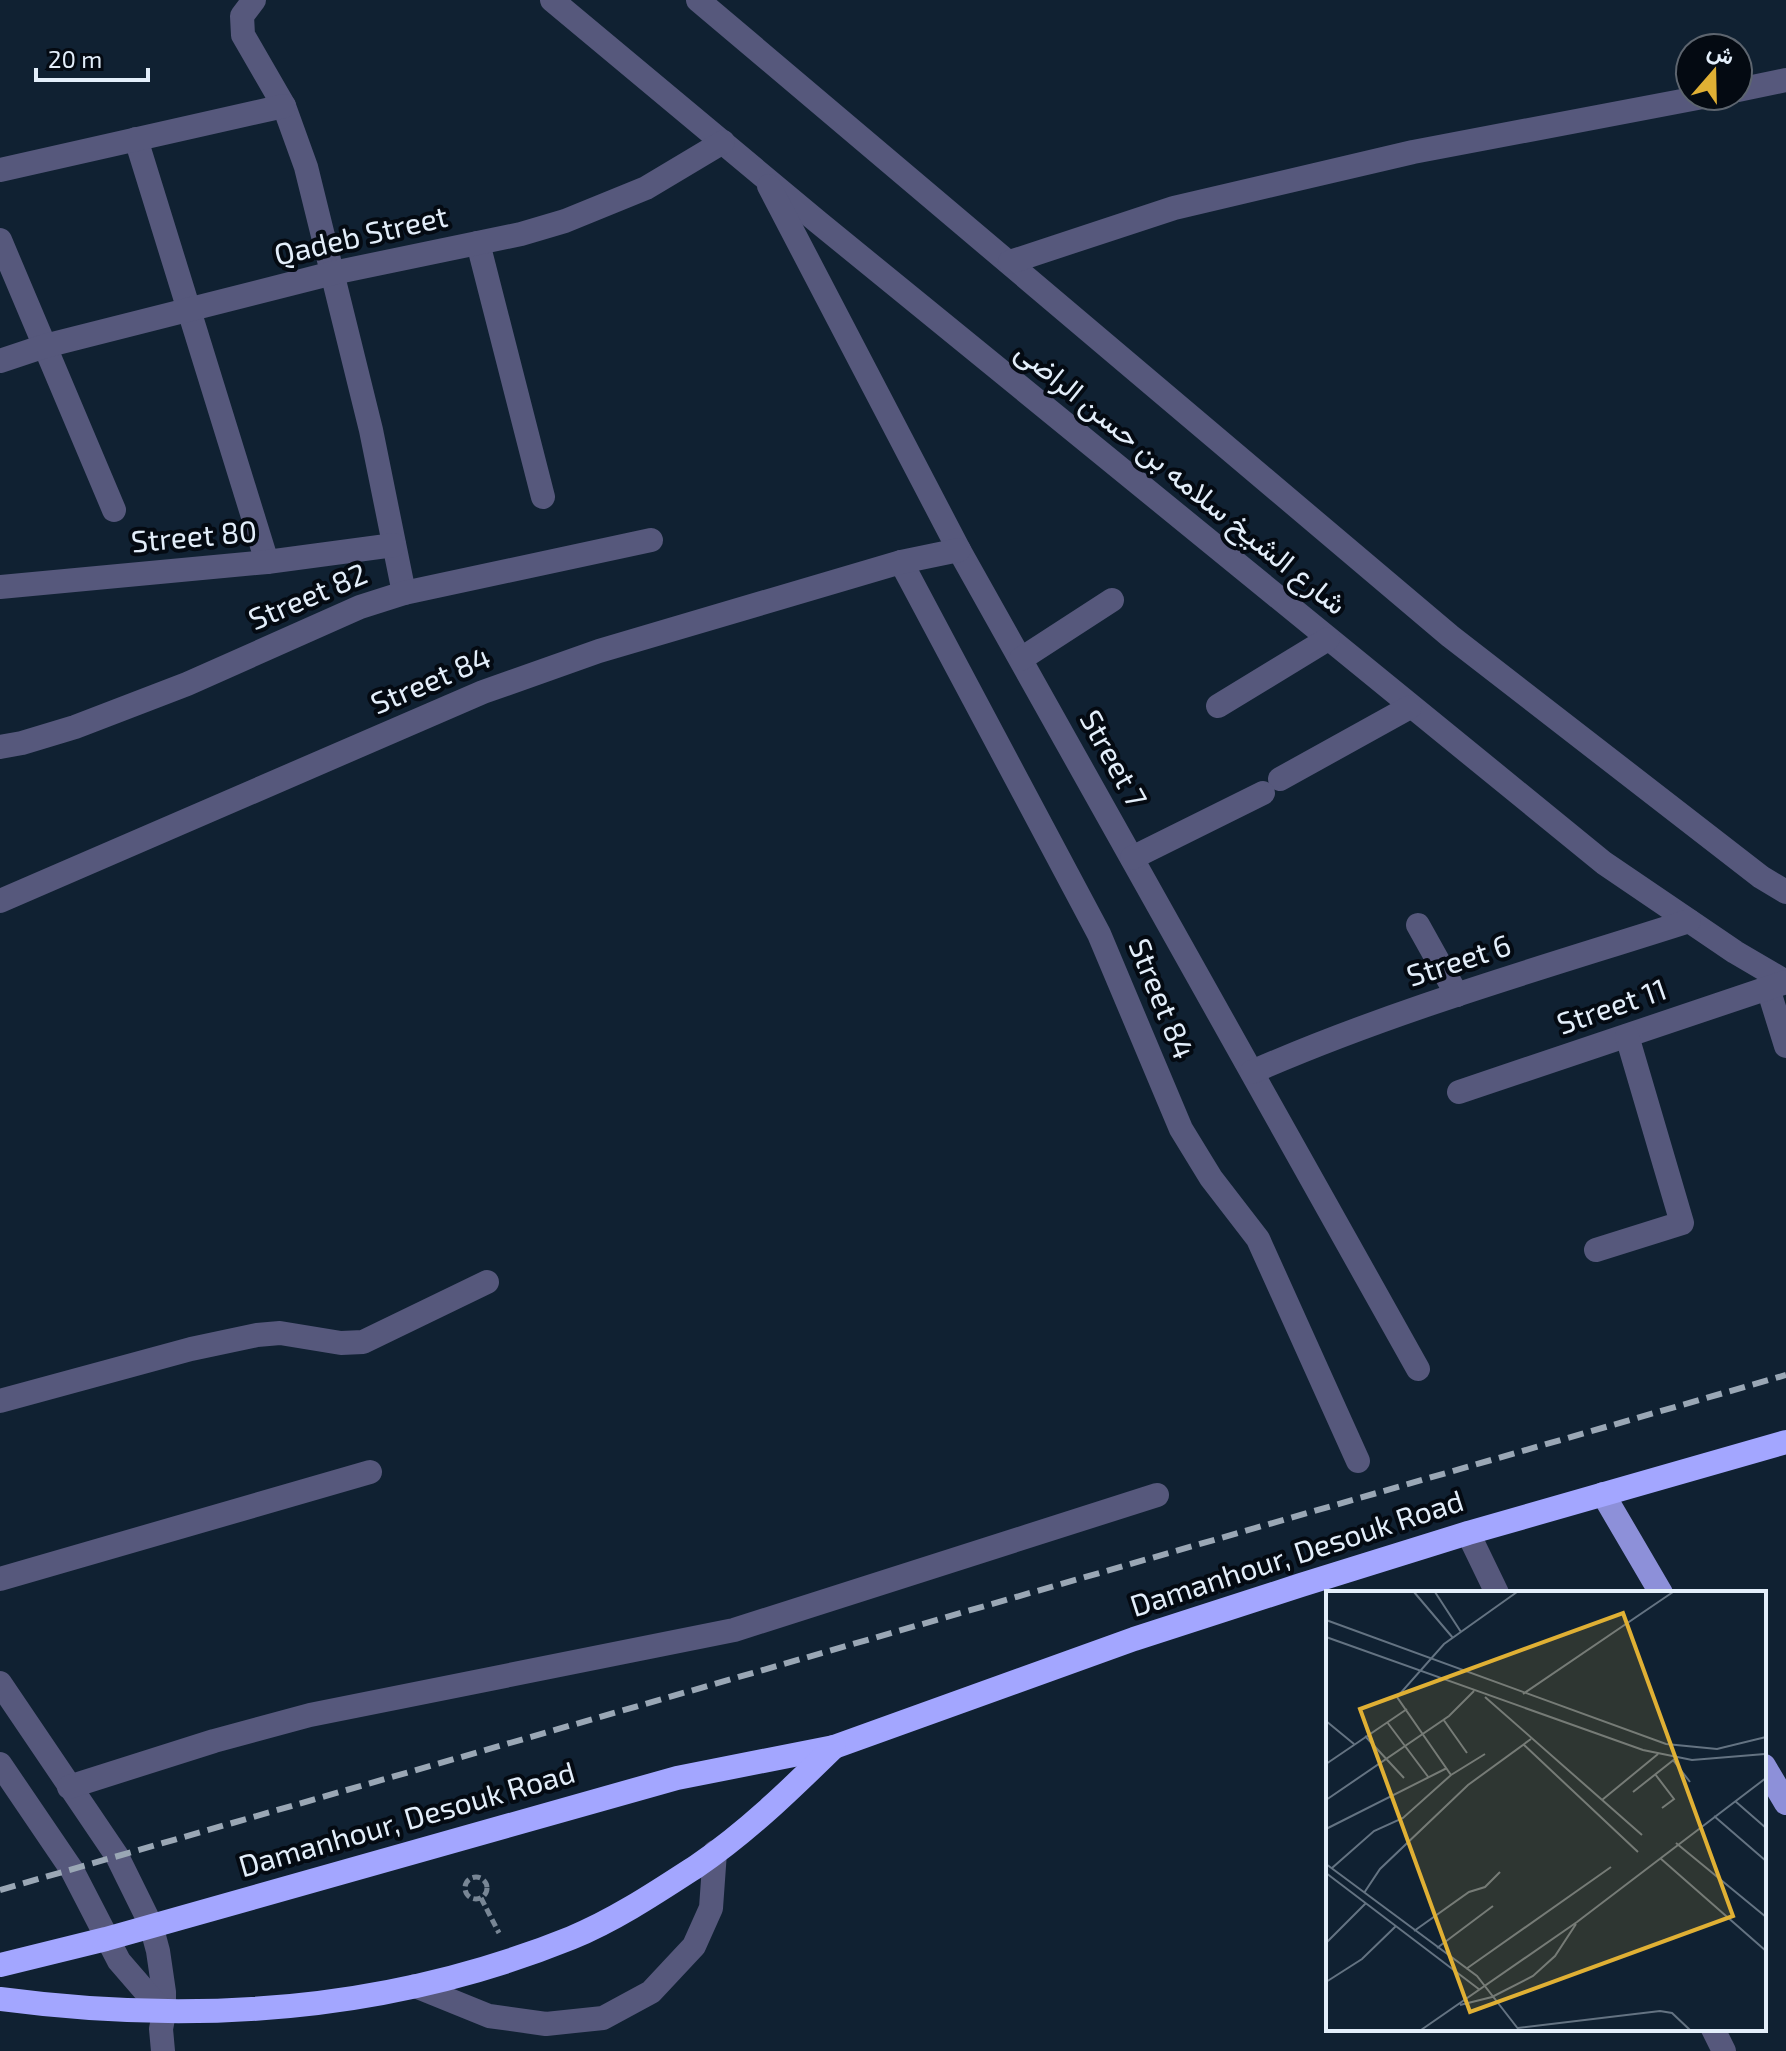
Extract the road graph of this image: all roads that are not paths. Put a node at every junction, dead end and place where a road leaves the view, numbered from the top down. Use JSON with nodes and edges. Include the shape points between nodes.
{"nodes":[{"id":1,"x":254,"y":0,"type":"edge"},
{"id":2,"x":552,"y":0,"type":"edge"},
{"id":3,"x":698,"y":0,"type":"edge"},
{"id":4,"x":1786,"y":80,"type":"edge"},
{"id":5,"x":1754,"y":87,"type":"edge"},
{"id":6,"x":1674,"y":102,"type":"edge"},
{"id":7,"x":284,"y":106,"type":"junction"},
{"id":8,"x":136,"y":139,"type":"junction"},
{"id":9,"x":723,"y":142,"type":"junction"},
{"id":10,"x":0,"y":170,"type":"edge"},
{"id":11,"x":763,"y":175,"type":"junction"},
{"id":12,"x":0,"y":240,"type":"edge"},
{"id":13,"x":478,"y":243,"type":"junction"},
{"id":14,"x":1010,"y":262,"type":"junction"},
{"id":15,"x":333,"y":273,"type":"junction"},
{"id":16,"x":191,"y":309,"type":"junction"},
{"id":17,"x":45,"y":346,"type":"junction"},
{"id":18,"x":0,"y":361,"type":"edge"},
{"id":19,"x":543,"y":497,"type":"dead end"},
{"id":20,"x":114,"y":510,"type":"dead end"},
{"id":21,"x":651,"y":540,"type":"dead end"},
{"id":22,"x":394,"y":545,"type":"junction"},
{"id":23,"x":959,"y":550,"type":"junction"},
{"id":24,"x":267,"y":562,"type":"junction"},
{"id":25,"x":901,"y":562,"type":"junction"},
{"id":26,"x":0,"y":587,"type":"edge"},
{"id":27,"x":404,"y":593,"type":"junction"},
{"id":28,"x":1112,"y":600,"type":"dead end"},
{"id":29,"x":1328,"y":639,"type":"junction"},
{"id":30,"x":1021,"y":659,"type":"junction"},
{"id":31,"x":1218,"y":706,"type":"dead end"},
{"id":32,"x":1410,"y":707,"type":"junction"},
{"id":33,"x":0,"y":747,"type":"edge"},
{"id":34,"x":1132,"y":858,"type":"junction"},
{"id":35,"x":1786,"y":892,"type":"edge"},
{"id":36,"x":0,"y":901,"type":"edge"},
{"id":37,"x":1689,"y":921,"type":"junction"},
{"id":38,"x":1418,"y":925,"type":"dead end"},
{"id":39,"x":1780,"y":984,"type":"edge"},
{"id":40,"x":1457,"y":995,"type":"junction"},
{"id":41,"x":1627,"y":1036,"type":"junction"},
{"id":42,"x":1786,"y":1046,"type":"edge"},
{"id":43,"x":1252,"y":1072,"type":"junction"},
{"id":44,"x":1459,"y":1092,"type":"dead end"},
{"id":45,"x":1596,"y":1250,"type":"dead end"},
{"id":46,"x":487,"y":1282,"type":"dead end"},
{"id":47,"x":1418,"y":1369,"type":"dead end"},
{"id":48,"x":0,"y":1401,"type":"edge"},
{"id":49,"x":1786,"y":1442,"type":"edge"},
{"id":50,"x":1358,"y":1461,"type":"dead end"},
{"id":51,"x":370,"y":1472,"type":"dead end"},
{"id":52,"x":1603,"y":1494,"type":"junction"},
{"id":53,"x":1157,"y":1495,"type":"dead end"},
{"id":54,"x":1468,"y":1533,"type":"junction"},
{"id":55,"x":0,"y":1579,"type":"edge"},
{"id":56,"x":1496,"y":1591,"type":"edge"},
{"id":57,"x":1660,"y":1591,"type":"edge"},
{"id":58,"x":0,"y":1683,"type":"edge"},
{"id":59,"x":834,"y":1747,"type":"junction"},
{"id":60,"x":0,"y":1764,"type":"edge"},
{"id":61,"x":1766,"y":1769,"type":"edge"},
{"id":62,"x":69,"y":1787,"type":"junction"},
{"id":63,"x":1786,"y":1803,"type":"edge"},
{"id":64,"x":715,"y":1852,"type":"junction"},
{"id":65,"x":151,"y":1925,"type":"junction"},
{"id":66,"x":106,"y":1939,"type":"junction"},
{"id":67,"x":0,"y":1965,"type":"edge"},
{"id":68,"x":415,"y":1986,"type":"junction"},
{"id":69,"x":0,"y":1999,"type":"edge"},
{"id":70,"x":164,"y":2013,"type":"junction"},
{"id":71,"x":1714,"y":2031,"type":"edge"},
{"id":72,"x":163,"y":2051,"type":"edge"},
{"id":73,"x":1724,"y":2051,"type":"edge"}],
"edges":[{"from":1,"to":7,"type":"street","via":[[242,16],[243,35]]},
{"from":2,"to":9,"type":"street","name":"شارع الشيخ سلامه بن حسن الراضى"},
{"from":3,"to":14,"type":"street"},
{"from":4,"to":5,"type":"street"},
{"from":6,"to":14,"type":"street","via":[[1413,152],[1189,204]]},
{"from":7,"to":8,"type":"street"},
{"from":7,"to":15,"type":"street"},
{"from":8,"to":10,"type":"street"},
{"from":8,"to":16,"type":"street"},
{"from":9,"to":11,"type":"street","name":"شارع الشيخ سلامه بن حسن الراضى"},
{"from":9,"to":13,"type":"street","name":"Qadeb Street","via":[[606,206]]},
{"from":11,"to":23,"type":"street","name":"Street 7"},
{"from":11,"to":29,"type":"street","name":"شارع الشيخ سلامه بن حسن الراضى"},
{"from":12,"to":17,"type":"street"},
{"from":13,"to":15,"type":"street","name":"Qadeb Street"},
{"from":13,"to":19,"type":"street"},
{"from":14,"to":35,"type":"street","via":[[1450,636]]},
{"from":15,"to":16,"type":"street","name":"Qadeb Street"},
{"from":15,"to":22,"type":"street"},
{"from":16,"to":17,"type":"street","name":"Qadeb Street"},
{"from":16,"to":24,"type":"street"},
{"from":17,"to":18,"type":"street","name":"Qadeb Street"},
{"from":17,"to":20,"type":"street"},
{"from":21,"to":27,"type":"street","name":"Street 82"},
{"from":22,"to":24,"type":"street","name":"Street 80"},
{"from":22,"to":27,"type":"street"},
{"from":23,"to":25,"type":"street","name":"Street 84"},
{"from":23,"to":30,"type":"street","name":"Street 7"},
{"from":24,"to":26,"type":"street","name":"Street 80"},
{"from":25,"to":36,"type":"street","name":"Street 84","via":[[599,651],[497,687]]},
{"from":25,"to":50,"type":"street","name":"Street 84","via":[[1099,934],[1181,1129],[1270,1262]]},
{"from":27,"to":33,"type":"street","name":"Street 82","via":[[360,607],[187,684],[49,736]]},
{"from":28,"to":30,"type":"street"},
{"from":29,"to":31,"type":"street"},
{"from":29,"to":32,"type":"street","name":"شارع الشيخ سلامه بن حسن الراضى"},
{"from":30,"to":34,"type":"street","name":"Street 7"},
{"from":32,"to":34,"type":"street"},
{"from":32,"to":37,"type":"street","name":"شارع الشيخ سلامه بن حسن الراضى","via":[[1604,863]]},
{"from":34,"to":43,"type":"street","name":"Street 7"},
{"from":37,"to":39,"type":"street","name":"شارع الشيخ سلامه بن حسن الراضى"},
{"from":37,"to":40,"type":"street","name":"Street 6"},
{"from":38,"to":40,"type":"street"},
{"from":39,"to":41,"type":"street","name":"Street 11"},
{"from":39,"to":42,"type":"street"},
{"from":40,"to":43,"type":"street","name":"Street 6"},
{"from":41,"to":44,"type":"street","name":"Street 11"},
{"from":41,"to":45,"type":"street","via":[[1683,1221]]},
{"from":43,"to":47,"type":"street","name":"Street 7"},
{"from":46,"to":48,"type":"street","via":[[363,1342],[257,1335]]},
{"from":49,"to":52,"type":"highway","name":"Damanhour, Desouk Road"},
{"from":51,"to":55,"type":"street"},
{"from":52,"to":54,"type":"highway","name":"Damanhour, Desouk Road"},
{"from":52,"to":57,"type":"main road"},
{"from":53,"to":62,"type":"street","via":[[734,1630],[310,1715]]},
{"from":54,"to":56,"type":"street"},
{"from":54,"to":59,"type":"highway","name":"Damanhour, Desouk Road","via":[[1134,1639]]},
{"from":58,"to":62,"type":"street"},
{"from":59,"to":64,"type":"highway","name":"Damanhour, Desouk Road","via":[[770,1809]]},
{"from":59,"to":65,"type":"highway","name":"Damanhour, Desouk Road","via":[[677,1778]]},
{"from":60,"to":66,"type":"street","via":[[72,1870]]},
{"from":61,"to":63,"type":"main road"},
{"from":62,"to":65,"type":"street","via":[[117,1856]]},
{"from":64,"to":68,"type":"highway","name":"Damanhour, Desouk Road","via":[[573,1937]]},
{"from":64,"to":68,"type":"street","via":[[711,1908],[694,1946],[651,1992],[603,2018],[546,2024],[489,2016]]},
{"from":65,"to":66,"type":"highway","name":"Damanhour, Desouk Road"},
{"from":65,"to":70,"type":"street","via":[[162,1972]]},
{"from":66,"to":67,"type":"highway","name":"Damanhour, Desouk Road"},
{"from":66,"to":70,"type":"street","via":[[133,1980]]},
{"from":68,"to":70,"type":"highway","name":"Damanhour, Desouk Road","via":[[263,2009]]},
{"from":69,"to":70,"type":"highway","name":"Damanhour, Desouk Road"},
{"from":70,"to":72,"type":"street"},
{"from":71,"to":73,"type":"street"}]}
